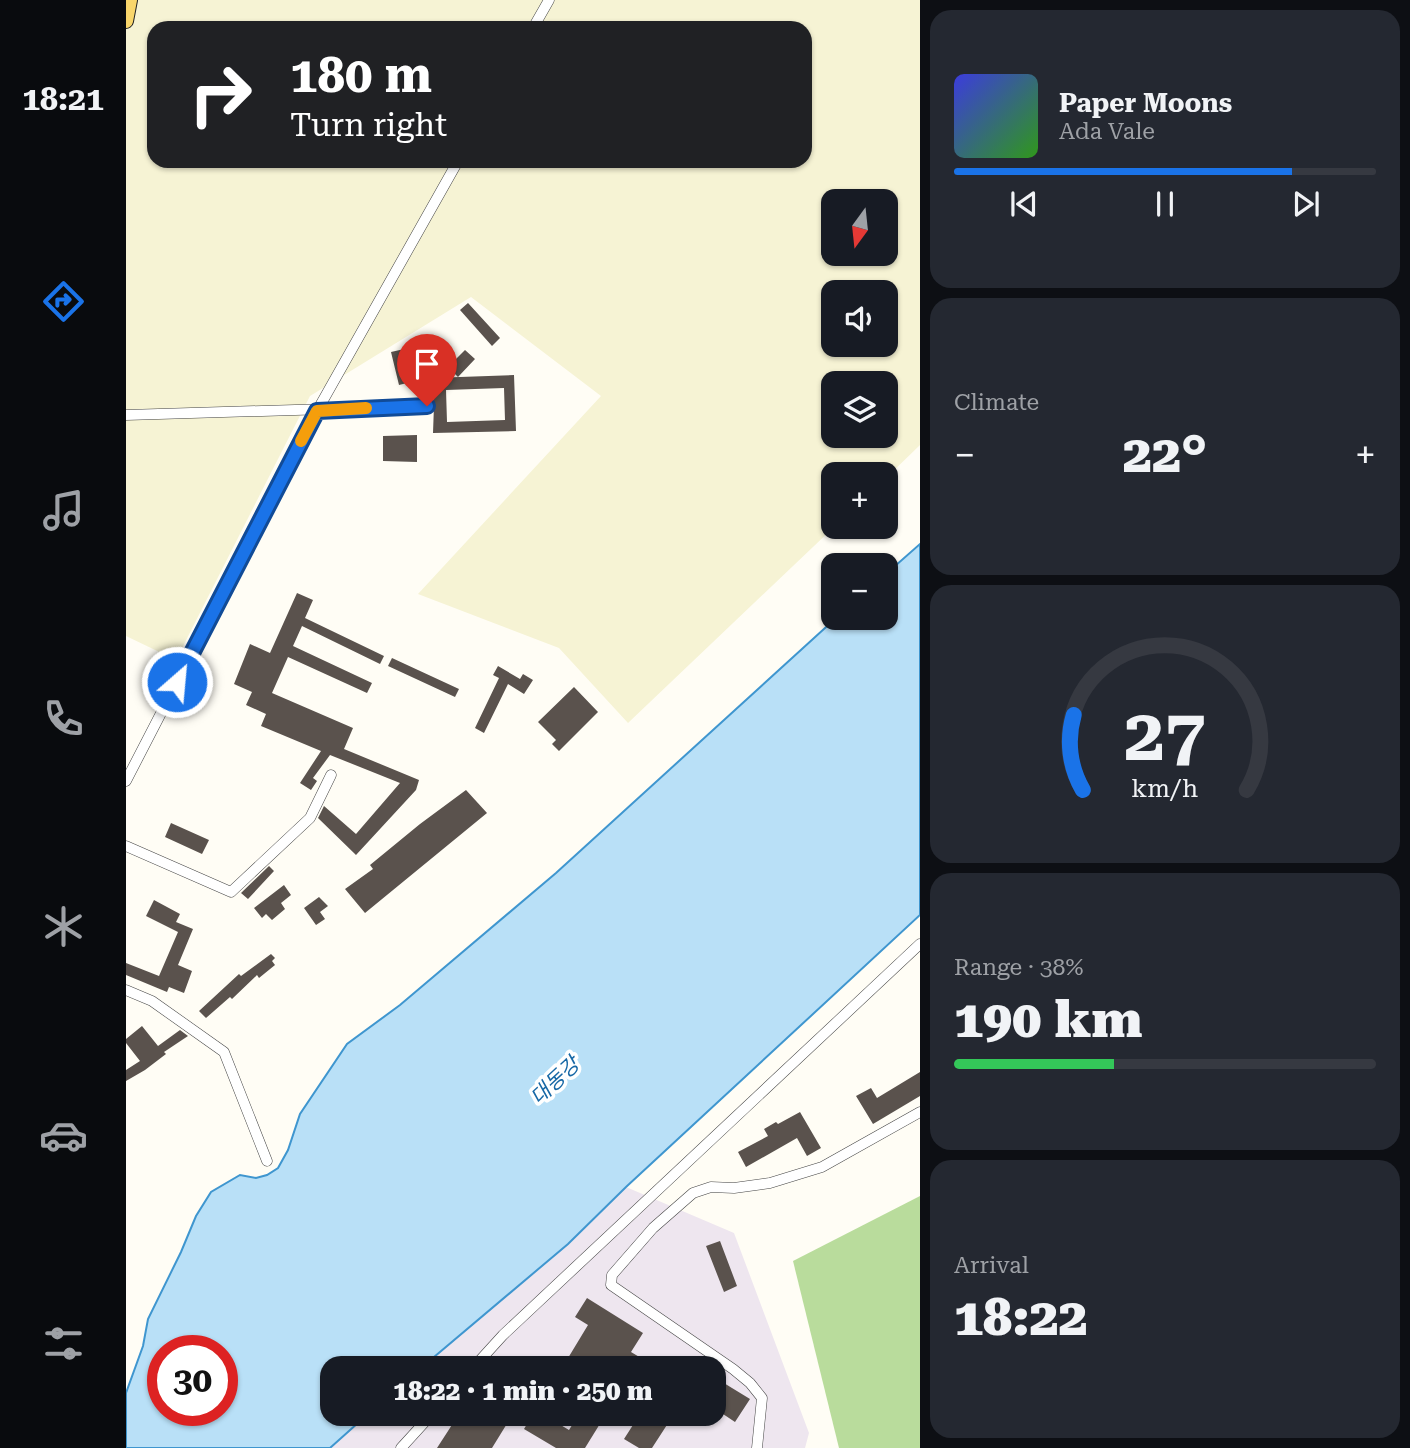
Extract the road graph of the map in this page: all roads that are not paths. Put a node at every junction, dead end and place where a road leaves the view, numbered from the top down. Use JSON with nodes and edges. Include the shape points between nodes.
{"nodes":[{"id":1,"x":130,"y":0,"type":"edge"},
{"id":2,"x":549,"y":0,"type":"edge"},
{"id":3,"x":537,"y":21,"type":"edge"},
{"id":4,"x":126,"y":22,"type":"edge"},
{"id":5,"x":454,"y":168,"type":"edge"},
{"id":6,"x":427,"y":406,"type":"dead end"},
{"id":7,"x":317,"y":411,"type":"junction"},
{"id":8,"x":126,"y":415,"type":"edge"},
{"id":9,"x":331,"y":775,"type":"dead end"},
{"id":10,"x":126,"y":781,"type":"edge"},
{"id":11,"x":126,"y":846,"type":"edge"},
{"id":12,"x":920,"y":944,"type":"edge"},
{"id":13,"x":126,"y":990,"type":"edge"},
{"id":14,"x":920,"y":1112,"type":"edge"},
{"id":15,"x":267,"y":1161,"type":"dead end"},
{"id":16,"x":484,"y":1356,"type":"edge"},
{"id":17,"x":421,"y":1426,"type":"edge"},
{"id":18,"x":401,"y":1448,"type":"edge"},
{"id":19,"x":757,"y":1448,"type":"edge"}],
"edges":[{"from":1,"to":4,"type":"main road"},
{"from":2,"to":3,"type":"street"},
{"from":5,"to":7,"type":"street"},
{"from":6,"to":7,"type":"street"},
{"from":7,"to":8,"type":"street"},
{"from":7,"to":10,"type":"street"},
{"from":9,"to":11,"type":"street","via":[[310,818],[231,892]]},
{"from":12,"to":16,"type":"street"},
{"from":13,"to":15,"type":"street","via":[[152,1002],[224,1052]]},
{"from":14,"to":19,"type":"street","via":[[822,1167],[769,1183],[711,1187],[693,1193],[653,1228],[612,1275],[611,1284],[750,1383],[762,1398]]},
{"from":17,"to":18,"type":"street"}]}
